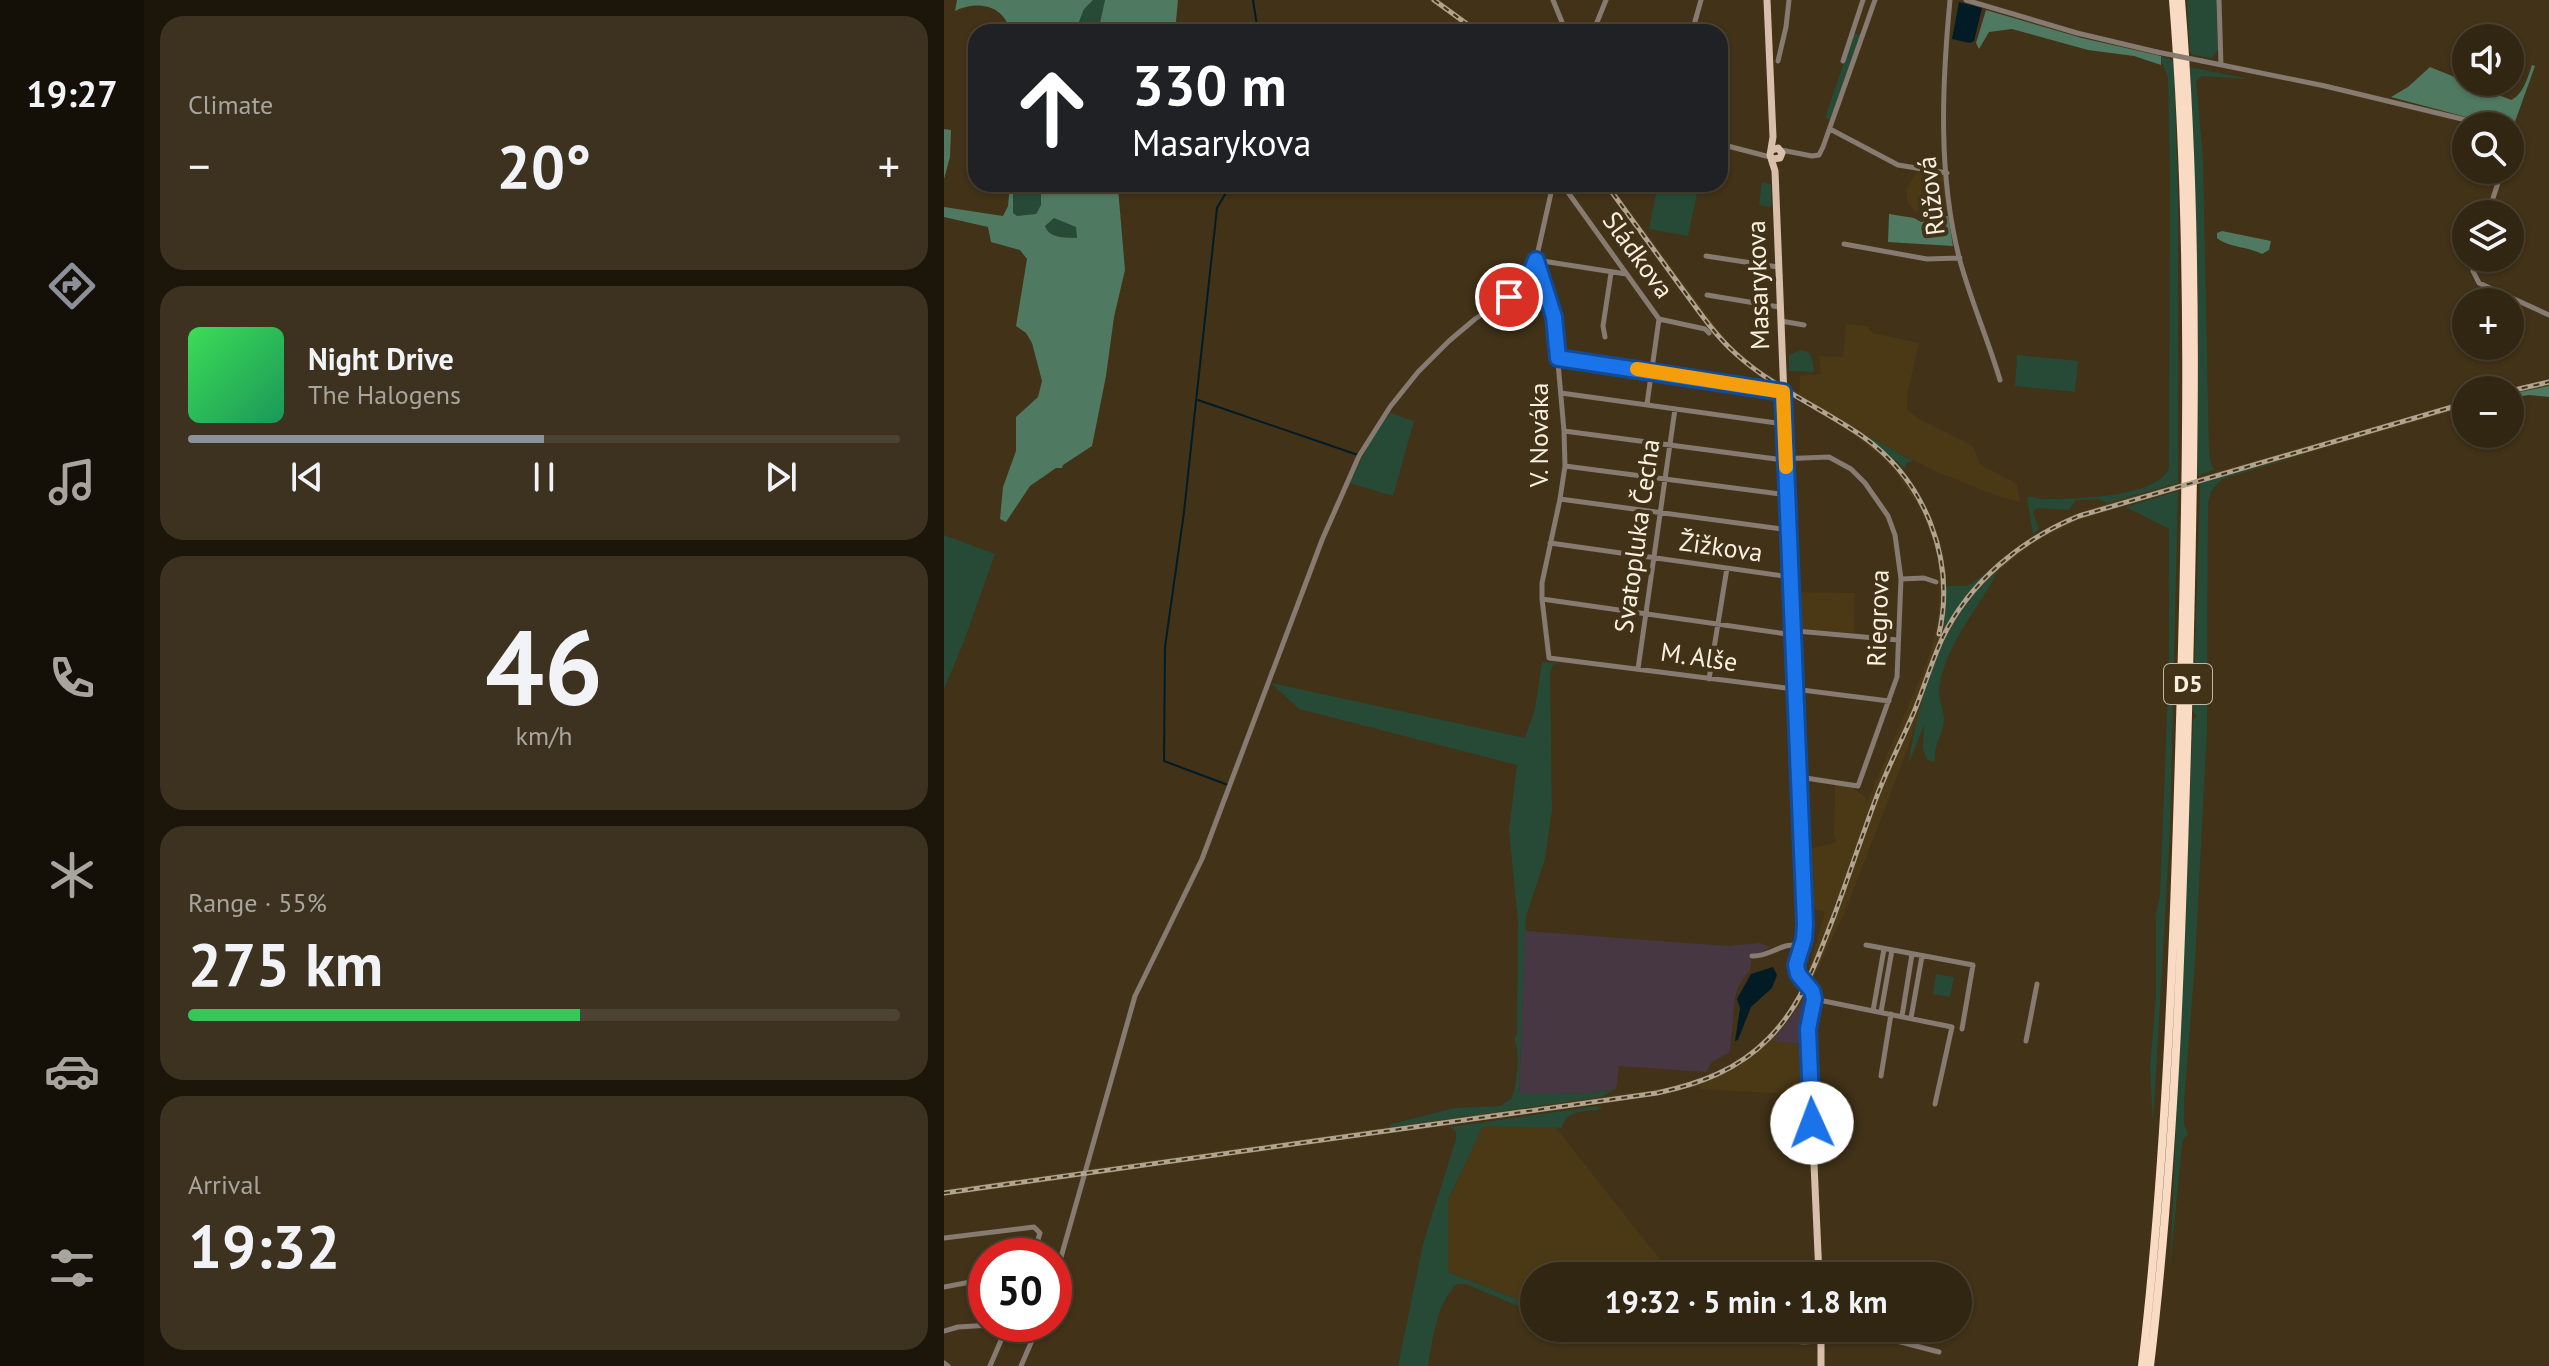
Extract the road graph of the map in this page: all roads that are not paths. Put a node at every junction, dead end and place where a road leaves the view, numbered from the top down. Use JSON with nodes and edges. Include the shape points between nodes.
{"nodes":[{"id":1,"x":1553,"y":0,"type":"edge"},
{"id":2,"x":1606,"y":0,"type":"edge"},
{"id":3,"x":1701,"y":0,"type":"edge"},
{"id":4,"x":1767,"y":0,"type":"edge"},
{"id":5,"x":1789,"y":0,"type":"edge"},
{"id":6,"x":1863,"y":0,"type":"edge"},
{"id":7,"x":1875,"y":0,"type":"edge"},
{"id":8,"x":1950,"y":0,"type":"edge"},
{"id":9,"x":1966,"y":0,"type":"edge"},
{"id":10,"x":2173,"y":0,"type":"edge"},
{"id":11,"x":2181,"y":0,"type":"edge"},
{"id":12,"x":2219,"y":0,"type":"edge"},
{"id":13,"x":1563,"y":24,"type":"edge"},
{"id":14,"x":1596,"y":24,"type":"edge"},
{"id":15,"x":1694,"y":24,"type":"edge"},
{"id":16,"x":1853,"y":31,"type":"junction"},
{"id":17,"x":1864,"y":35,"type":"junction"},
{"id":18,"x":1780,"y":51,"type":"junction"},
{"id":19,"x":1769,"y":52,"type":"junction"},
{"id":20,"x":1778,"y":61,"type":"dead end"},
{"id":21,"x":1843,"y":61,"type":"dead end"},
{"id":22,"x":2221,"y":65,"type":"junction"},
{"id":23,"x":2452,"y":117,"type":"edge"},
{"id":24,"x":1830,"y":129,"type":"junction"},
{"id":25,"x":1728,"y":146,"type":"edge"},
{"id":26,"x":1776,"y":154,"type":"junction"},
{"id":27,"x":1947,"y":173,"type":"junction"},
{"id":28,"x":1551,"y":192,"type":"edge"},
{"id":29,"x":1568,"y":192,"type":"edge"},
{"id":30,"x":1844,"y":244,"type":"dead end"},
{"id":31,"x":1706,"y":256,"type":"dead end"},
{"id":32,"x":1960,"y":258,"type":"junction"},
{"id":33,"x":1536,"y":260,"type":"junction"},
{"id":34,"x":1778,"y":267,"type":"junction"},
{"id":35,"x":2474,"y":272,"type":"edge"},
{"id":36,"x":1611,"y":273,"type":"junction"},
{"id":37,"x":1626,"y":274,"type":"junction"},
{"id":38,"x":1707,"y":295,"type":"dead end"},
{"id":39,"x":1779,"y":307,"type":"junction"},
{"id":40,"x":2549,"y":315,"type":"edge"},
{"id":41,"x":1659,"y":319,"type":"junction"},
{"id":42,"x":1780,"y":321,"type":"junction"},
{"id":43,"x":1804,"y":325,"type":"dead end"},
{"id":44,"x":1709,"y":333,"type":"dead end"},
{"id":45,"x":1605,"y":337,"type":"dead end"},
{"id":46,"x":1558,"y":358,"type":"junction"},
{"id":47,"x":1652,"y":371,"type":"junction"},
{"id":48,"x":2000,"y":380,"type":"dead end"},
{"id":49,"x":1783,"y":392,"type":"junction"},
{"id":50,"x":1561,"y":393,"type":"junction"},
{"id":51,"x":1647,"y":404,"type":"junction"},
{"id":52,"x":1675,"y":409,"type":"junction"},
{"id":53,"x":1784,"y":424,"type":"junction"},
{"id":54,"x":1564,"y":431,"type":"junction"},
{"id":55,"x":1670,"y":444,"type":"junction"},
{"id":56,"x":1786,"y":458,"type":"junction"},
{"id":57,"x":1565,"y":466,"type":"junction"},
{"id":58,"x":1664,"y":478,"type":"junction"},
{"id":59,"x":1788,"y":495,"type":"junction"},
{"id":60,"x":1560,"y":499,"type":"junction"},
{"id":61,"x":1660,"y":512,"type":"junction"},
{"id":62,"x":1789,"y":530,"type":"junction"},
{"id":63,"x":1550,"y":543,"type":"junction"},
{"id":64,"x":1654,"y":558,"type":"junction"},
{"id":65,"x":1727,"y":568,"type":"junction"},
{"id":66,"x":1791,"y":577,"type":"junction"},
{"id":67,"x":1901,"y":579,"type":"junction"},
{"id":68,"x":1936,"y":582,"type":"dead end"},
{"id":69,"x":1542,"y":599,"type":"junction"},
{"id":70,"x":1645,"y":614,"type":"junction"},
{"id":71,"x":1718,"y":624,"type":"junction"},
{"id":72,"x":1793,"y":632,"type":"junction"},
{"id":73,"x":1898,"y":640,"type":"junction"},
{"id":74,"x":1549,"y":658,"type":"joint"},
{"id":75,"x":1638,"y":669,"type":"junction"},
{"id":76,"x":1709,"y":679,"type":"junction"},
{"id":77,"x":1795,"y":691,"type":"junction"},
{"id":78,"x":1889,"y":701,"type":"junction"},
{"id":79,"x":1799,"y":777,"type":"junction"},
{"id":80,"x":1866,"y":945,"type":"dead end"},
{"id":81,"x":1801,"y":947,"type":"junction"},
{"id":82,"x":1884,"y":949,"type":"junction"},
{"id":83,"x":1892,"y":950,"type":"junction"},
{"id":84,"x":1912,"y":954,"type":"junction"},
{"id":85,"x":1752,"y":956,"type":"dead end"},
{"id":86,"x":1922,"y":956,"type":"junction"},
{"id":87,"x":2037,"y":984,"type":"dead end"},
{"id":88,"x":1814,"y":999,"type":"junction"},
{"id":89,"x":1873,"y":1011,"type":"junction"},
{"id":90,"x":1881,"y":1012,"type":"junction"},
{"id":91,"x":1891,"y":1014,"type":"junction"},
{"id":92,"x":1902,"y":1016,"type":"junction"},
{"id":93,"x":1911,"y":1018,"type":"junction"},
{"id":94,"x":1962,"y":1029,"type":"dead end"},
{"id":95,"x":2026,"y":1041,"type":"dead end"},
{"id":96,"x":1881,"y":1076,"type":"dead end"},
{"id":97,"x":1935,"y":1104,"type":"dead end"},
{"id":98,"x":944,"y":1238,"type":"edge"},
{"id":99,"x":1038,"y":1238,"type":"edge"},
{"id":100,"x":1066,"y":1238,"type":"edge"},
{"id":101,"x":1818,"y":1262,"type":"edge"},
{"id":102,"x":968,"y":1282,"type":"edge"},
{"id":103,"x":944,"y":1287,"type":"edge"},
{"id":104,"x":968,"y":1326,"type":"edge"},
{"id":105,"x":944,"y":1331,"type":"edge"},
{"id":106,"x":1000,"y":1342,"type":"edge"},
{"id":107,"x":1031,"y":1342,"type":"edge"},
{"id":108,"x":1821,"y":1342,"type":"edge"},
{"id":109,"x":1901,"y":1342,"type":"edge"},
{"id":110,"x":1939,"y":1352,"type":"dead end"},
{"id":111,"x":990,"y":1366,"type":"edge"},
{"id":112,"x":1021,"y":1366,"type":"edge"},
{"id":113,"x":1821,"y":1366,"type":"edge"},
{"id":114,"x":2142,"y":1366,"type":"edge"},
{"id":115,"x":2150,"y":1366,"type":"edge"}],
"edges":[{"from":1,"to":13,"type":"street"},
{"from":2,"to":14,"type":"street"},
{"from":3,"to":15,"type":"street"},
{"from":4,"to":19,"type":"main road"},
{"from":5,"to":18,"type":"street"},
{"from":6,"to":16,"type":"street"},
{"from":7,"to":17,"type":"street"},
{"from":8,"to":27,"type":"street","name":"Růžová","via":[[1942,101]]},
{"from":9,"to":22,"type":"street","bridge":true},
{"from":10,"to":114,"type":"highway","number":"D5","via":[[2183,219],[2182,653],[2166,1065]]},
{"from":11,"to":115,"type":"highway","number":"D5","via":[[2191,206],[2189,654],[2172,1096]]},
{"from":12,"to":22,"type":"street"},
{"from":16,"to":17,"type":"street"},
{"from":16,"to":21,"type":"street"},
{"from":17,"to":24,"type":"street"},
{"from":18,"to":19,"type":"street"},
{"from":18,"to":20,"type":"street"},
{"from":19,"to":26,"type":"main road"},
{"from":22,"to":23,"type":"street"},
{"from":24,"to":26,"type":"street","via":[[1819,155]]},
{"from":24,"to":27,"type":"street","via":[[1898,165]]},
{"from":25,"to":26,"type":"street"},
{"from":26,"to":34,"type":"main road","name":"Masarykova"},
{"from":27,"to":32,"type":"street","name":"Růžová"},
{"from":28,"to":33,"type":"street"},
{"from":29,"to":37,"type":"street","name":"Sládkova"},
{"from":30,"to":32,"type":"street","via":[[1927,259]]},
{"from":31,"to":34,"type":"street"},
{"from":32,"to":48,"type":"street","name":"Růžová"},
{"from":33,"to":36,"type":"street"},
{"from":33,"to":46,"type":"street","name":"V. Nováka","via":[[1554,317]]},
{"from":33,"to":100,"type":"street","via":[[1521,287],[1438,351],[1390,407],[1359,456],[1202,859],[1135,996]]},
{"from":34,"to":39,"type":"main road","name":"Masarykova"},
{"from":35,"to":40,"type":"street","via":[[2479,283]]},
{"from":36,"to":37,"type":"street"},
{"from":36,"to":45,"type":"street"},
{"from":37,"to":41,"type":"street","name":"Sládkova"},
{"from":38,"to":39,"type":"street"},
{"from":39,"to":42,"type":"main road","name":"Masarykova"},
{"from":41,"to":44,"type":"street"},
{"from":41,"to":47,"type":"street","name":"Sládkova"},
{"from":42,"to":43,"type":"street"},
{"from":42,"to":49,"type":"main road","name":"Masarykova"},
{"from":46,"to":47,"type":"street"},
{"from":46,"to":50,"type":"street","name":"V. Nováka"},
{"from":47,"to":49,"type":"street"},
{"from":47,"to":51,"type":"street","name":"Sládkova"},
{"from":49,"to":53,"type":"main road","name":"Masarykova"},
{"from":50,"to":51,"type":"street"},
{"from":50,"to":54,"type":"street","name":"V. Nováka"},
{"from":51,"to":52,"type":"street"},
{"from":52,"to":53,"type":"street"},
{"from":52,"to":55,"type":"street","name":"Svatopluka Čecha"},
{"from":53,"to":56,"type":"main road","name":"Masarykova"},
{"from":54,"to":55,"type":"street","name":"Riegrova"},
{"from":54,"to":57,"type":"street","name":"V. Nováka"},
{"from":55,"to":56,"type":"street","name":"Riegrova"},
{"from":55,"to":58,"type":"street","name":"Svatopluka Čecha"},
{"from":56,"to":59,"type":"main road","name":"Masarykova"},
{"from":56,"to":67,"type":"street","name":"Riegrova","via":[[1829,457],[1865,483],[1892,526]]},
{"from":57,"to":58,"type":"street"},
{"from":57,"to":60,"type":"street","name":"V. Nováka"},
{"from":58,"to":59,"type":"street"},
{"from":58,"to":61,"type":"street","name":"Svatopluka Čecha"},
{"from":59,"to":62,"type":"main road","name":"Masarykova"},
{"from":60,"to":61,"type":"street"},
{"from":60,"to":63,"type":"street","name":"V. Nováka"},
{"from":61,"to":62,"type":"street"},
{"from":61,"to":64,"type":"street","name":"Svatopluka Čecha"},
{"from":62,"to":66,"type":"main road","name":"Masarykova"},
{"from":63,"to":64,"type":"street","name":"Žižkova"},
{"from":63,"to":69,"type":"street","name":"V. Nováka"},
{"from":64,"to":65,"type":"street","name":"Žižkova"},
{"from":64,"to":70,"type":"street","name":"Svatopluka Čecha"},
{"from":65,"to":66,"type":"street","name":"Žižkova"},
{"from":65,"to":71,"type":"street"},
{"from":66,"to":72,"type":"main road","name":"Masarykova"},
{"from":67,"to":68,"type":"street"},
{"from":67,"to":73,"type":"street","name":"Riegrova"},
{"from":69,"to":70,"type":"street"},
{"from":69,"to":74,"type":"street","name":"V. Nováka"},
{"from":70,"to":71,"type":"street"},
{"from":70,"to":75,"type":"street","name":"Svatopluka Čecha"},
{"from":71,"to":72,"type":"street"},
{"from":71,"to":76,"type":"street"},
{"from":72,"to":73,"type":"street"},
{"from":72,"to":77,"type":"main road","name":"Masarykova"},
{"from":73,"to":78,"type":"street","name":"Riegrova","via":[[1897,677]]},
{"from":74,"to":75,"type":"street","name":"M. Alše"},
{"from":75,"to":76,"type":"street","name":"M. Alše"},
{"from":76,"to":77,"type":"street","name":"M. Alše"},
{"from":77,"to":78,"type":"street","name":"M. Alše"},
{"from":77,"to":79,"type":"main road","name":"Masarykova"},
{"from":78,"to":79,"type":"street","name":"Riegrova","via":[[1858,786]]},
{"from":79,"to":81,"type":"main road","name":"Masarykova","via":[[1805,924]]},
{"from":80,"to":82,"type":"street"},
{"from":81,"to":85,"type":"street","via":[[1789,944],[1766,956]]},
{"from":81,"to":88,"type":"main road","name":"Masarykova","via":[[1797,969]]},
{"from":82,"to":83,"type":"street"},
{"from":82,"to":89,"type":"street"},
{"from":83,"to":84,"type":"street"},
{"from":83,"to":90,"type":"street"},
{"from":84,"to":86,"type":"street"},
{"from":84,"to":92,"type":"street"},
{"from":86,"to":93,"type":"street"},
{"from":86,"to":94,"type":"street","via":[[1973,965]]},
{"from":87,"to":95,"type":"street"},
{"from":88,"to":89,"type":"street"},
{"from":88,"to":101,"type":"main road","via":[[1808,1029]]},
{"from":89,"to":90,"type":"street"},
{"from":90,"to":91,"type":"street"},
{"from":91,"to":92,"type":"street"},
{"from":91,"to":96,"type":"street"},
{"from":92,"to":93,"type":"street"},
{"from":93,"to":97,"type":"street","via":[[1952,1027]]},
{"from":98,"to":99,"type":"street","via":[[1034,1227]]},
{"from":102,"to":103,"type":"street"},
{"from":104,"to":105,"type":"street"},
{"from":106,"to":111,"type":"street"},
{"from":107,"to":112,"type":"street"},
{"from":108,"to":113,"type":"main road"},
{"from":109,"to":110,"type":"street"}]}
